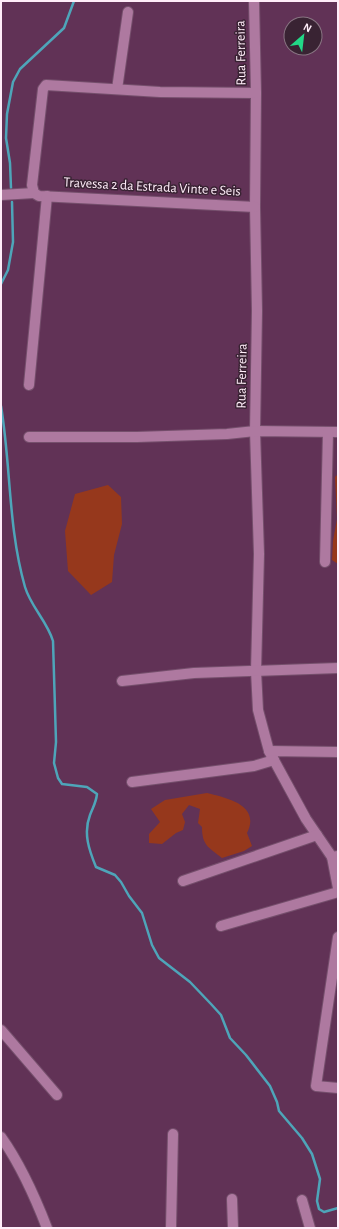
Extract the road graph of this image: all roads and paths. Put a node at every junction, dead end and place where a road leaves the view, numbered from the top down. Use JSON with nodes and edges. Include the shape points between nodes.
{"nodes":[{"id":1,"x":254,"y":1,"type":"edge"},
{"id":2,"x":128,"y":12,"type":"dead end"},
{"id":3,"x":117,"y":89,"type":"junction"},
{"id":4,"x":256,"y":93,"type":"junction"},
{"id":5,"x":34,"y":193,"type":"junction"},
{"id":6,"x":1,"y":195,"type":"edge"},
{"id":7,"x":47,"y":196,"type":"junction"},
{"id":8,"x":255,"y":207,"type":"junction"},
{"id":9,"x":29,"y":385,"type":"dead end"},
{"id":10,"x":256,"y":431,"type":"junction"},
{"id":11,"x":333,"y":432,"type":"edge"},
{"id":12,"x":29,"y":437,"type":"dead end"},
{"id":13,"x":325,"y":562,"type":"dead end"},
{"id":14,"x":338,"y":668,"type":"edge"},
{"id":15,"x":256,"y":671,"type":"junction"},
{"id":16,"x":122,"y":680,"type":"dead end"},
{"id":17,"x":338,"y":752,"type":"edge"},
{"id":18,"x":272,"y":755,"type":"junction"},
{"id":19,"x":132,"y":782,"type":"dead end"},
{"id":20,"x":317,"y":835,"type":"junction"},
{"id":21,"x":335,"y":857,"type":"edge"},
{"id":22,"x":183,"y":881,"type":"dead end"},
{"id":23,"x":338,"y":888,"type":"edge"},
{"id":24,"x":338,"y":892,"type":"edge"},
{"id":25,"x":221,"y":926,"type":"dead end"},
{"id":26,"x":338,"y":937,"type":"edge"},
{"id":27,"x":1,"y":1030,"type":"edge"},
{"id":28,"x":338,"y":1088,"type":"edge"},
{"id":29,"x":57,"y":1095,"type":"dead end"},
{"id":30,"x":173,"y":1134,"type":"dead end"},
{"id":31,"x":1,"y":1137,"type":"edge"},
{"id":32,"x":232,"y":1199,"type":"dead end"},
{"id":33,"x":302,"y":1200,"type":"dead end"},
{"id":34,"x":47,"y":1228,"type":"edge"},
{"id":35,"x":171,"y":1228,"type":"edge"},
{"id":36,"x":233,"y":1228,"type":"edge"},
{"id":37,"x":310,"y":1228,"type":"edge"}],
"edges":[{"from":1,"to":4,"type":"street","name":"Rua Ferreira"},
{"from":2,"to":3,"type":"street"},
{"from":3,"to":4,"type":"street"},
{"from":3,"to":5,"type":"street","via":[[46,85],[43,89],[32,185]]},
{"from":4,"to":8,"type":"street","name":"Rua Ferreira"},
{"from":5,"to":6,"type":"street","name":"Travessa 2 da Estrada Vinte e Seis"},
{"from":5,"to":7,"type":"street","name":"Travessa 2 da Estrada Vinte e Seis"},
{"from":7,"to":8,"type":"street","name":"Travessa 2 da Estrada Vinte e Seis"},
{"from":7,"to":9,"type":"street"},
{"from":8,"to":10,"type":"street","name":"Rua Ferreira"},
{"from":10,"to":11,"type":"street"},
{"from":10,"to":12,"type":"street","via":[[137,437]]},
{"from":10,"to":15,"type":"street","name":"Rua Ferreira"},
{"from":11,"to":13,"type":"street"},
{"from":14,"to":15,"type":"street"},
{"from":15,"to":16,"type":"street","via":[[194,673]]},
{"from":15,"to":18,"type":"street","name":"Rua Ferreira","via":[[258,710]]},
{"from":17,"to":18,"type":"street"},
{"from":18,"to":19,"type":"street","via":[[254,766]]},
{"from":18,"to":20,"type":"street","name":"Rua Ferreira"},
{"from":20,"to":21,"type":"street","name":"Rua Ferreira"},
{"from":20,"to":22,"type":"street"},
{"from":21,"to":23,"type":"street"},
{"from":24,"to":25,"type":"street"},
{"from":26,"to":28,"type":"street","via":[[316,1086]]},
{"from":27,"to":29,"type":"street"},
{"from":30,"to":35,"type":"street"},
{"from":31,"to":34,"type":"street","via":[[35,1197]]},
{"from":32,"to":36,"type":"street"},
{"from":33,"to":37,"type":"street"}]}
